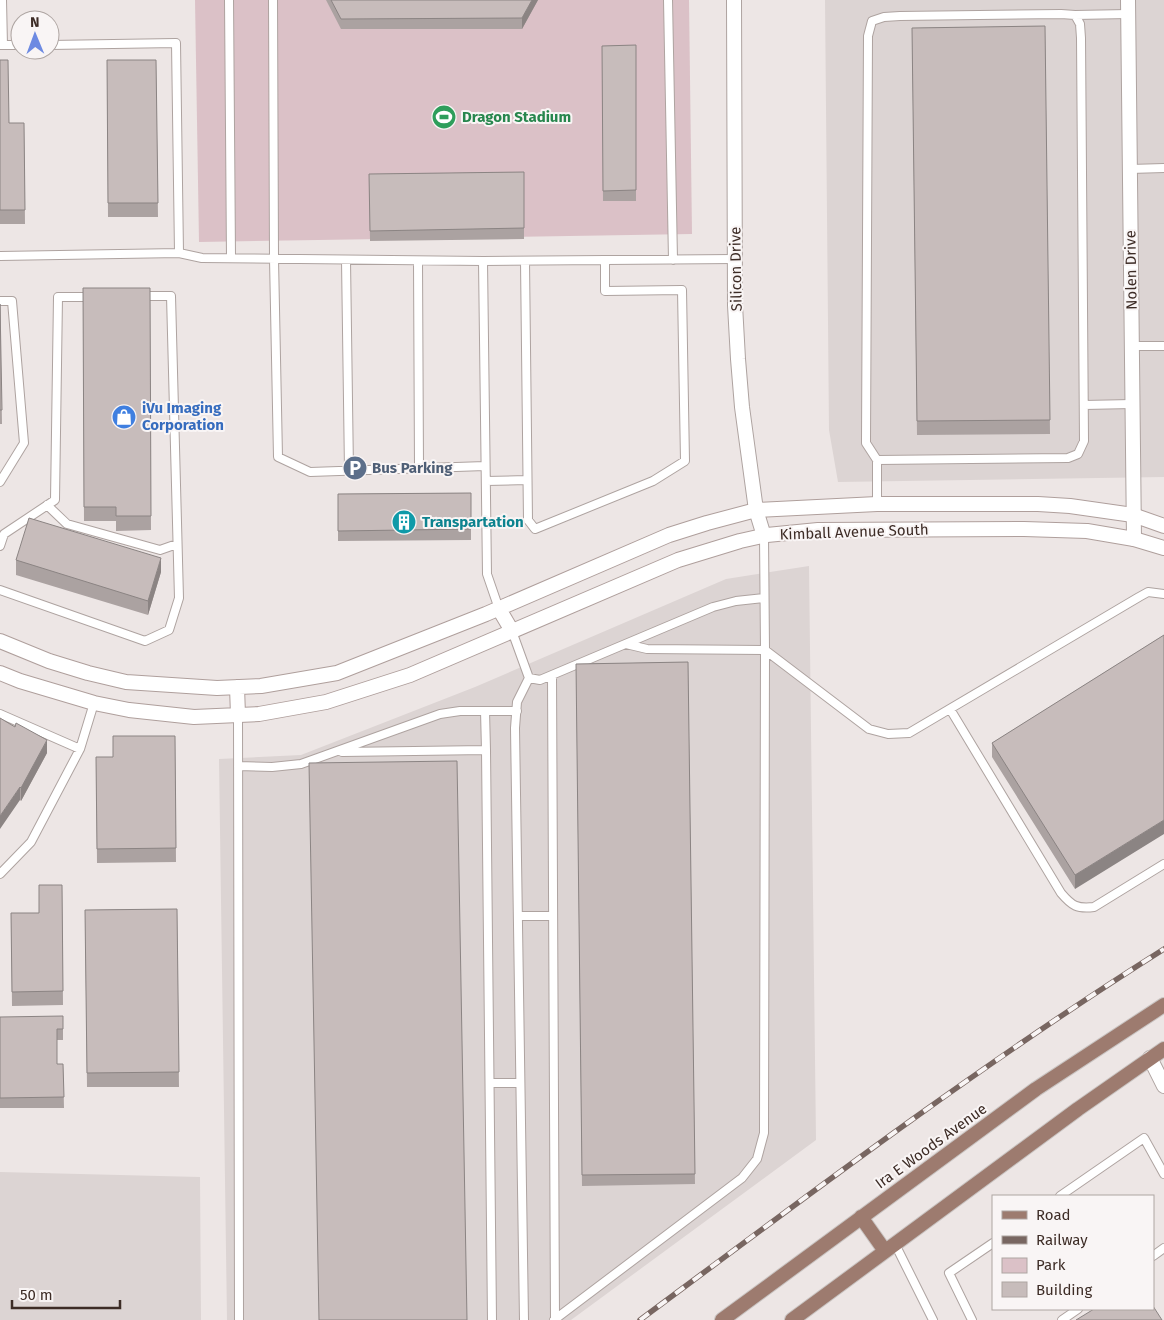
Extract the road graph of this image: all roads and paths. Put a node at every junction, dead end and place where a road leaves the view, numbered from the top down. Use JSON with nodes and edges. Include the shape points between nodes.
{"nodes":[{"id":1,"x":2,"y":0,"type":"edge"},
{"id":2,"x":229,"y":0,"type":"edge"},
{"id":3,"x":273,"y":0,"type":"edge"},
{"id":4,"x":668,"y":0,"type":"edge"},
{"id":5,"x":734,"y":0,"type":"edge"},
{"id":6,"x":1128,"y":7,"type":"edge"},
{"id":7,"x":1076,"y":15,"type":"junction"},
{"id":8,"x":1,"y":45,"type":"edge"},
{"id":9,"x":60,"y":45,"type":"edge"},
{"id":10,"x":1164,"y":168,"type":"edge"},
{"id":11,"x":1130,"y":169,"type":"junction"},
{"id":12,"x":179,"y":253,"type":"junction"},
{"id":13,"x":0,"y":256,"type":"edge"},
{"id":14,"x":231,"y":258,"type":"junction"},
{"id":15,"x":274,"y":259,"type":"junction"},
{"id":16,"x":735,"y":259,"type":"junction"},
{"id":17,"x":346,"y":260,"type":"junction"},
{"id":18,"x":605,"y":260,"type":"junction"},
{"id":19,"x":673,"y":260,"type":"junction"},
{"id":20,"x":418,"y":261,"type":"junction"},
{"id":21,"x":483,"y":261,"type":"junction"},
{"id":22,"x":526,"y":261,"type":"junction"},
{"id":23,"x":95,"y":296,"type":"edge"},
{"id":24,"x":133,"y":296,"type":"edge"},
{"id":25,"x":0,"y":301,"type":"edge"},
{"id":26,"x":1132,"y":346,"type":"junction"},
{"id":27,"x":1164,"y":346,"type":"edge"},
{"id":28,"x":1132,"y":404,"type":"junction"},
{"id":29,"x":1084,"y":405,"type":"junction"},
{"id":30,"x":877,"y":460,"type":"junction"},
{"id":31,"x":485,"y":466,"type":"junction"},
{"id":32,"x":419,"y":468,"type":"junction"},
{"id":33,"x":350,"y":471,"type":"junction"},
{"id":34,"x":527,"y":480,"type":"junction"},
{"id":35,"x":486,"y":481,"type":"junction"},
{"id":36,"x":0,"y":482,"type":"edge"},
{"id":37,"x":878,"y":504,"type":"junction"},
{"id":38,"x":47,"y":505,"type":"junction"},
{"id":39,"x":756,"y":510,"type":"junction"},
{"id":40,"x":1133,"y":515,"type":"junction"},
{"id":41,"x":1164,"y":526,"type":"edge"},
{"id":42,"x":764,"y":536,"type":"junction"},
{"id":43,"x":1134,"y":539,"type":"junction"},
{"id":44,"x":177,"y":544,"type":"junction"},
{"id":45,"x":0,"y":546,"type":"edge"},
{"id":46,"x":1164,"y":548,"type":"edge"},
{"id":47,"x":0,"y":590,"type":"edge"},
{"id":48,"x":1164,"y":594,"type":"edge"},
{"id":49,"x":764,"y":598,"type":"junction"},
{"id":50,"x":499,"y":608,"type":"junction"},
{"id":51,"x":512,"y":631,"type":"junction"},
{"id":52,"x":0,"y":641,"type":"edge"},
{"id":53,"x":626,"y":644,"type":"junction"},
{"id":54,"x":765,"y":650,"type":"junction"},
{"id":55,"x":0,"y":673,"type":"edge"},
{"id":56,"x":552,"y":675,"type":"junction"},
{"id":57,"x":529,"y":678,"type":"junction"},
{"id":58,"x":236,"y":687,"type":"junction"},
{"id":59,"x":94,"y":703,"type":"junction"},
{"id":60,"x":950,"y":709,"type":"junction"},
{"id":61,"x":485,"y":711,"type":"junction"},
{"id":62,"x":517,"y":711,"type":"junction"},
{"id":63,"x":0,"y":714,"type":"edge"},
{"id":64,"x":238,"y":715,"type":"junction"},
{"id":65,"x":80,"y":749,"type":"junction"},
{"id":66,"x":486,"y":750,"type":"junction"},
{"id":67,"x":335,"y":752,"type":"junction"},
{"id":68,"x":238,"y":766,"type":"junction"},
{"id":69,"x":1164,"y":864,"type":"edge"},
{"id":70,"x":0,"y":874,"type":"edge"},
{"id":71,"x":518,"y":916,"type":"junction"},
{"id":72,"x":553,"y":916,"type":"junction"},
{"id":73,"x":1164,"y":1005,"type":"edge"},
{"id":74,"x":1164,"y":1049,"type":"edge"},
{"id":75,"x":1150,"y":1058,"type":"junction"},
{"id":76,"x":490,"y":1083,"type":"junction"},
{"id":77,"x":520,"y":1083,"type":"junction"},
{"id":78,"x":1164,"y":1086,"type":"edge"},
{"id":79,"x":1164,"y":1174,"type":"edge"},
{"id":80,"x":1061,"y":1195,"type":"edge"},
{"id":81,"x":861,"y":1217,"type":"junction"},
{"id":82,"x":992,"y":1244,"type":"edge"},
{"id":83,"x":890,"y":1247,"type":"junction"},
{"id":84,"x":1077,"y":1310,"type":"edge"},
{"id":85,"x":239,"y":1320,"type":"edge"},
{"id":86,"x":492,"y":1320,"type":"edge"},
{"id":87,"x":524,"y":1320,"type":"edge"},
{"id":88,"x":555,"y":1320,"type":"edge"},
{"id":89,"x":722,"y":1320,"type":"edge"},
{"id":90,"x":792,"y":1320,"type":"edge"},
{"id":91,"x":933,"y":1320,"type":"edge"},
{"id":92,"x":972,"y":1320,"type":"edge"},
{"id":93,"x":1062,"y":1320,"type":"edge"}],
"edges":[{"from":1,"to":8,"type":"lane"},
{"from":2,"to":14,"type":"lane"},
{"from":3,"to":15,"type":"lane"},
{"from":4,"to":19,"type":"lane"},
{"from":5,"to":16,"type":"main road","name":"Silicon Drive"},
{"from":6,"to":7,"type":"lane"},
{"from":6,"to":11,"type":"main road","name":"Nolen Drive"},
{"from":7,"to":29,"type":"lane","via":[[1081,38]]},
{"from":7,"to":30,"type":"lane","via":[[900,16],[872,21],[868,36],[866,442]]},
{"from":9,"to":12,"type":"lane","via":[[176,44]]},
{"from":10,"to":11,"type":"lane"},
{"from":11,"to":26,"type":"main road","name":"Nolen Drive"},
{"from":12,"to":13,"type":"lane"},
{"from":12,"to":14,"type":"lane","via":[[202,258]]},
{"from":14,"to":15,"type":"lane"},
{"from":15,"to":17,"type":"lane"},
{"from":15,"to":33,"type":"lane","via":[[278,457],[310,472]]},
{"from":16,"to":19,"type":"lane"},
{"from":16,"to":39,"type":"main road","name":"Silicon Drive","via":[[742,407]]},
{"from":17,"to":20,"type":"lane"},
{"from":17,"to":33,"type":"lane"},
{"from":18,"to":19,"type":"lane"},
{"from":18,"to":22,"type":"lane"},
{"from":18,"to":34,"type":"lane","via":[[605,291],[682,290],[685,461],[653,481],[535,529],[528,520]]},
{"from":20,"to":21,"type":"lane"},
{"from":20,"to":32,"type":"lane"},
{"from":21,"to":22,"type":"lane"},
{"from":21,"to":31,"type":"lane"},
{"from":22,"to":34,"type":"lane"},
{"from":23,"to":38,"type":"lane","via":[[58,297],[55,500]]},
{"from":24,"to":44,"type":"lane","via":[[170,296]]},
{"from":25,"to":36,"type":"lane","via":[[12,300],[24,443]]},
{"from":26,"to":27,"type":"lane"},
{"from":26,"to":28,"type":"main road","name":"Nolen Drive"},
{"from":28,"to":29,"type":"lane"},
{"from":28,"to":40,"type":"main road","name":"Nolen Drive"},
{"from":29,"to":30,"type":"lane","via":[[1084,441],[1078,454],[1068,458]]},
{"from":30,"to":37,"type":"lane"},
{"from":31,"to":32,"type":"lane"},
{"from":31,"to":35,"type":"lane"},
{"from":32,"to":33,"type":"lane"},
{"from":34,"to":35,"type":"lane"},
{"from":35,"to":50,"type":"lane","via":[[487,574]]},
{"from":37,"to":39,"type":"main road","name":"Kimball Avenue South"},
{"from":37,"to":40,"type":"main road","name":"Kimball Avenue South","via":[[1038,504]]},
{"from":38,"to":44,"type":"lane","via":[[67,524],[160,550]]},
{"from":38,"to":45,"type":"lane","via":[[4,534]]},
{"from":39,"to":42,"type":"main road","name":"Silicon Drive"},
{"from":39,"to":50,"type":"main road","name":"Kimball Avenue South","via":[[669,535]]},
{"from":40,"to":41,"type":"main road","name":"Kimball Avenue South"},
{"from":40,"to":43,"type":"main road","name":"Nolen Drive"},
{"from":42,"to":43,"type":"main road","name":"Kimball Avenue South","via":[[818,530],[1024,529],[1087,531]]},
{"from":42,"to":49,"type":"lane"},
{"from":42,"to":51,"type":"main road","name":"Kimball Avenue South","via":[[678,560]]},
{"from":43,"to":46,"type":"main road","name":"Kimball Avenue South"},
{"from":44,"to":47,"type":"lane","via":[[179,598],[169,630],[145,641]]},
{"from":48,"to":60,"type":"lane","via":[[1148,592]]},
{"from":49,"to":53,"type":"lane","via":[[713,607]]},
{"from":49,"to":54,"type":"lane"},
{"from":50,"to":51,"type":"main road"},
{"from":50,"to":58,"type":"main road","name":"Kimball Avenue South","via":[[337,673]]},
{"from":51,"to":57,"type":"lane"},
{"from":51,"to":64,"type":"main road","name":"Kimball Avenue South","via":[[419,672],[326,702]]},
{"from":52,"to":58,"type":"main road","name":"Kimball Avenue South","via":[[49,661],[126,682]]},
{"from":53,"to":54,"type":"lane","via":[[647,649]]},
{"from":53,"to":56,"type":"lane"},
{"from":54,"to":60,"type":"lane","via":[[869,729],[888,734],[908,733]]},
{"from":54,"to":88,"type":"lane","via":[[764,1133],[757,1159],[742,1178]]},
{"from":55,"to":59,"type":"main road","name":"Kimball Avenue South"},
{"from":56,"to":57,"type":"lane","via":[[540,680]]},
{"from":56,"to":72,"type":"lane"},
{"from":57,"to":62,"type":"lane","via":[[517,702]]},
{"from":58,"to":64,"type":"main road"},
{"from":59,"to":64,"type":"main road","name":"Kimball Avenue South","via":[[194,717]]},
{"from":59,"to":65,"type":"lane"},
{"from":60,"to":69,"type":"lane","via":[[1060,893],[1070,904],[1082,908],[1094,906]]},
{"from":61,"to":62,"type":"lane"},
{"from":61,"to":66,"type":"lane"},
{"from":61,"to":67,"type":"lane","via":[[440,714]]},
{"from":62,"to":71,"type":"lane"},
{"from":63,"to":65,"type":"lane"},
{"from":64,"to":68,"type":"lane"},
{"from":65,"to":70,"type":"lane","via":[[31,842]]},
{"from":66,"to":67,"type":"lane"},
{"from":66,"to":76,"type":"lane"},
{"from":67,"to":68,"type":"lane","via":[[301,764]]},
{"from":68,"to":85,"type":"lane"},
{"from":71,"to":72,"type":"lane"},
{"from":71,"to":77,"type":"lane"},
{"from":72,"to":88,"type":"lane"},
{"from":73,"to":81,"type":"main road","name":"Ira E Woods Avenue","via":[[1036,1088]]},
{"from":74,"to":75,"type":"main road"},
{"from":75,"to":78,"type":"main road"},
{"from":75,"to":83,"type":"main road"},
{"from":76,"to":77,"type":"lane"},
{"from":76,"to":86,"type":"lane"},
{"from":77,"to":87,"type":"lane"},
{"from":79,"to":80,"type":"lane","via":[[1144,1138]]},
{"from":81,"to":83,"type":"main road"},
{"from":81,"to":89,"type":"main road","name":"Ira E Woods Avenue"},
{"from":82,"to":92,"type":"lane","via":[[949,1273]]},
{"from":83,"to":90,"type":"main road"},
{"from":83,"to":91,"type":"lane"},
{"from":84,"to":93,"type":"lane"}]}
